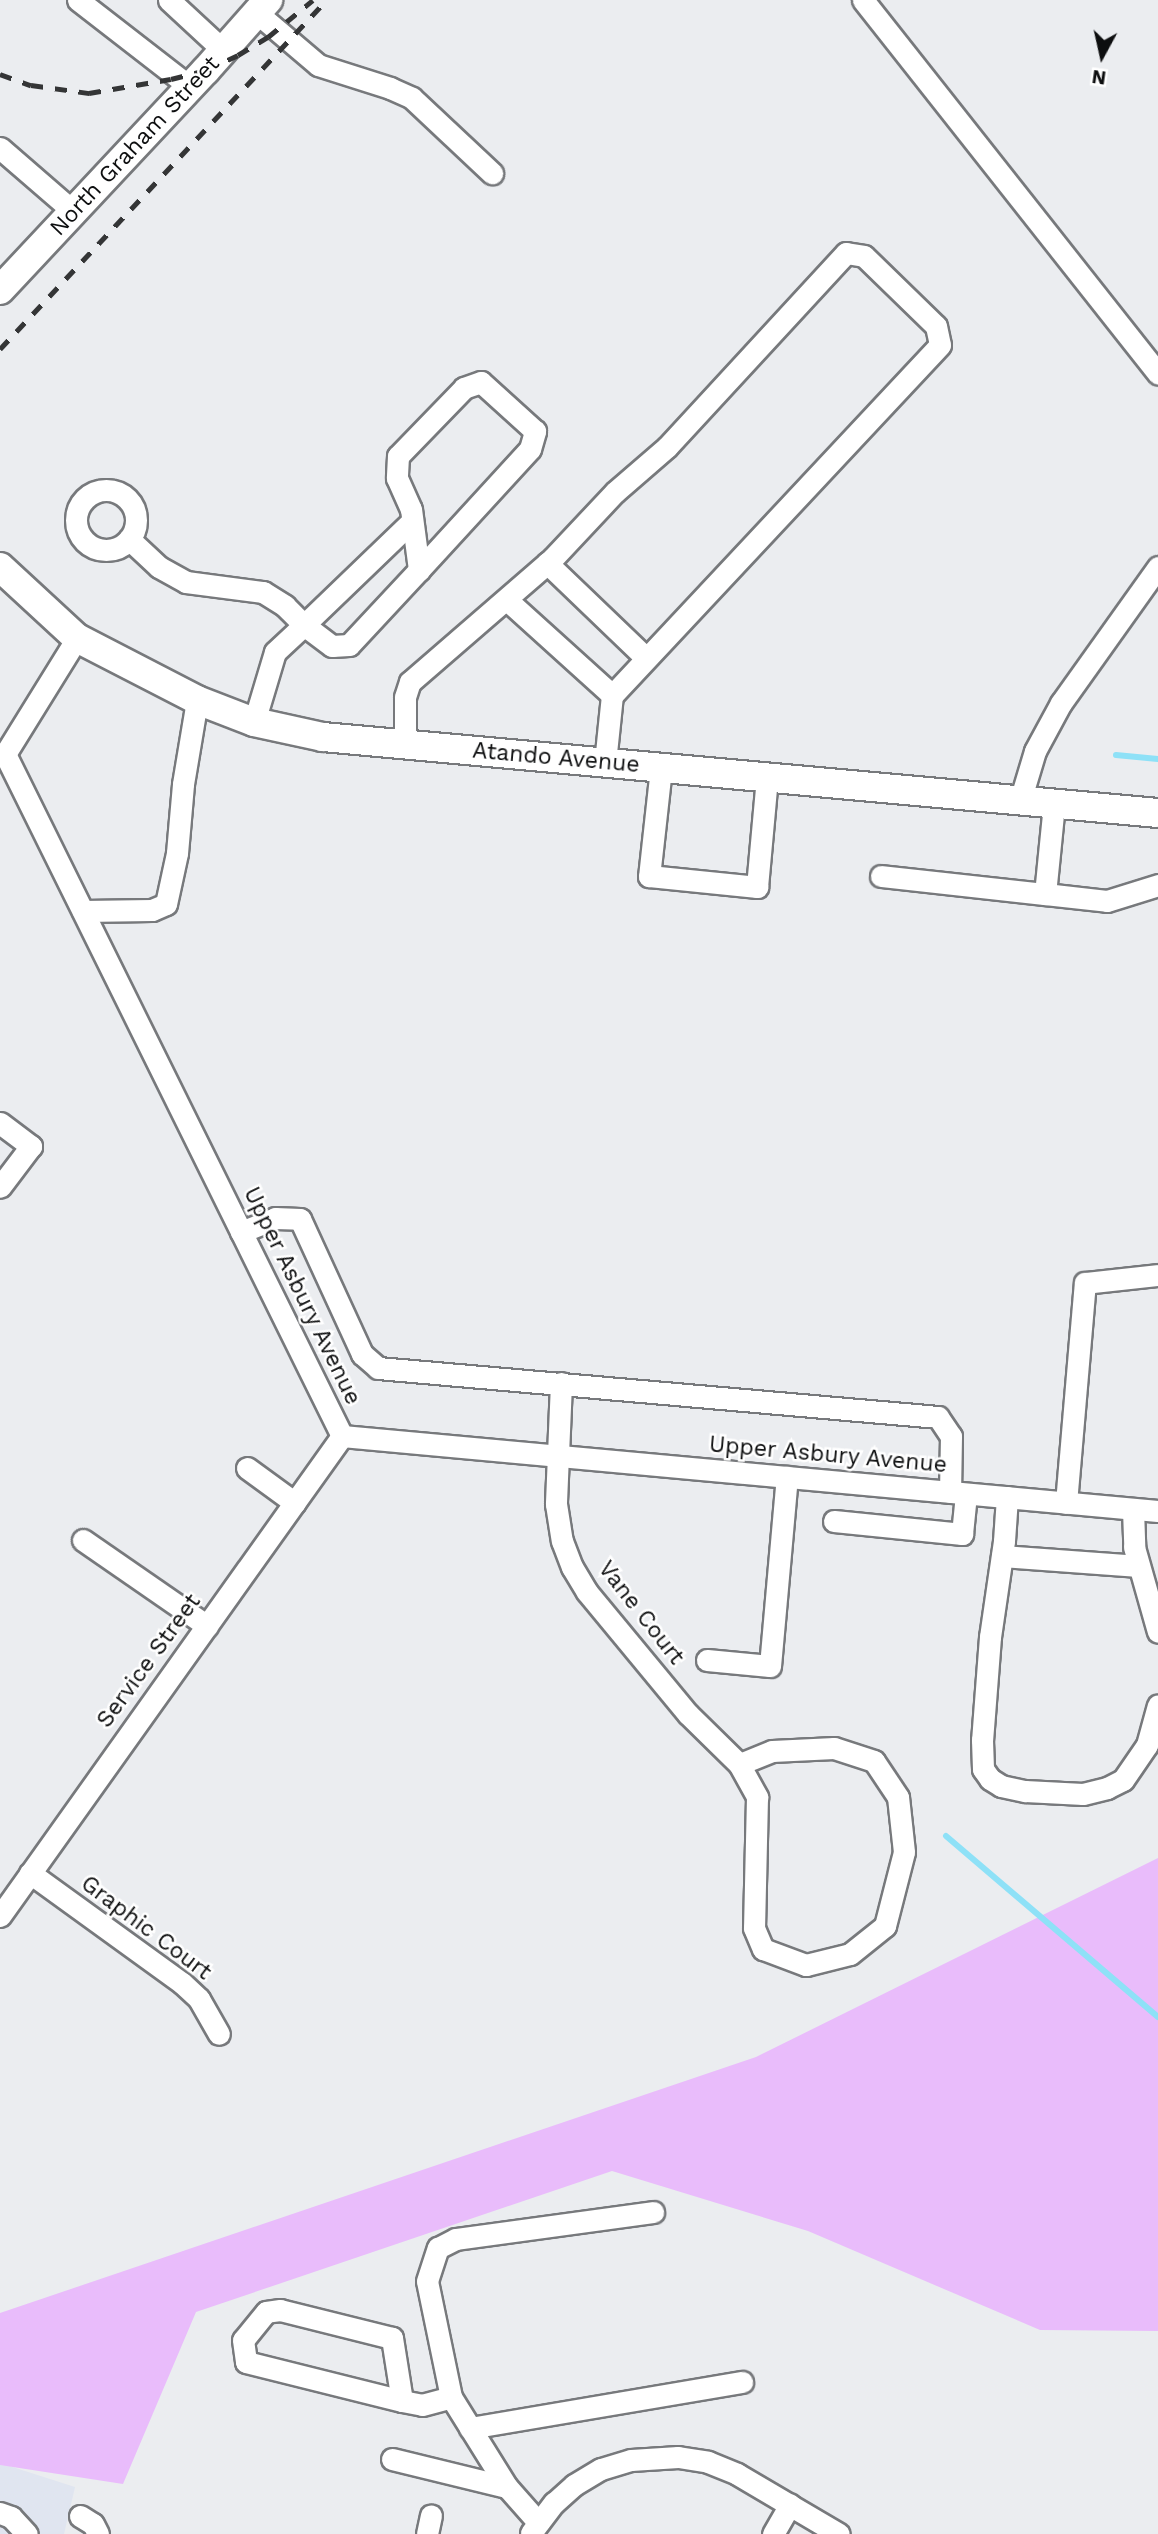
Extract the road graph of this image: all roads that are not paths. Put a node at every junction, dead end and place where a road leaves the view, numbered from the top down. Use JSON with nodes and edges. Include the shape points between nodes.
{"nodes":[{"id":1,"x":78,"y":0,"type":"edge"},
{"id":2,"x":169,"y":0,"type":"edge"},
{"id":3,"x":863,"y":0,"type":"edge"},
{"id":4,"x":262,"y":6,"type":"edge"},
{"id":5,"x":223,"y":51,"type":"junction"},
{"id":6,"x":191,"y":87,"type":"junction"},
{"id":7,"x":0,"y":148,"type":"edge"},
{"id":8,"x":492,"y":173,"type":"dead end"},
{"id":9,"x":74,"y":212,"type":"junction"},
{"id":10,"x":0,"y":290,"type":"edge"},
{"id":11,"x":1158,"y":374,"type":"edge"},
{"id":12,"x":412,"y":521,"type":"junction"},
{"id":13,"x":129,"y":539,"type":"dead end"},
{"id":14,"x":547,"y":564,"type":"junction"},
{"id":15,"x":1158,"y":567,"type":"edge"},
{"id":16,"x":0,"y":568,"type":"edge"},
{"id":17,"x":419,"y":570,"type":"junction"},
{"id":18,"x":507,"y":600,"type":"junction"},
{"id":19,"x":304,"y":625,"type":"junction"},
{"id":20,"x":77,"y":638,"type":"junction"},
{"id":21,"x":646,"y":658,"type":"junction"},
{"id":22,"x":612,"y":695,"type":"junction"},
{"id":23,"x":197,"y":700,"type":"junction"},
{"id":24,"x":254,"y":722,"type":"junction"},
{"id":25,"x":405,"y":744,"type":"junction"},
{"id":26,"x":3,"y":758,"type":"edge"},
{"id":27,"x":605,"y":762,"type":"junction"},
{"id":28,"x":661,"y":768,"type":"junction"},
{"id":29,"x":767,"y":778,"type":"junction"},
{"id":30,"x":1020,"y":801,"type":"junction"},
{"id":31,"x":1054,"y":804,"type":"junction"},
{"id":32,"x":1158,"y":813,"type":"edge"},
{"id":33,"x":881,"y":876,"type":"dead end"},
{"id":34,"x":1158,"y":885,"type":"edge"},
{"id":35,"x":1045,"y":894,"type":"junction"},
{"id":36,"x":83,"y":911,"type":"junction"},
{"id":37,"x":0,"y":1124,"type":"edge"},
{"id":38,"x":0,"y":1187,"type":"edge"},
{"id":39,"x":241,"y":1232,"type":"junction"},
{"id":40,"x":1158,"y":1275,"type":"edge"},
{"id":41,"x":561,"y":1383,"type":"junction"},
{"id":42,"x":342,"y":1436,"type":"junction"},
{"id":43,"x":556,"y":1457,"type":"junction"},
{"id":44,"x":247,"y":1468,"type":"dead end"},
{"id":45,"x":787,"y":1477,"type":"junction"},
{"id":46,"x":958,"y":1493,"type":"junction"},
{"id":47,"x":1007,"y":1497,"type":"junction"},
{"id":48,"x":295,"y":1503,"type":"junction"},
{"id":49,"x":1066,"y":1503,"type":"junction"},
{"id":50,"x":1133,"y":1509,"type":"junction"},
{"id":51,"x":1158,"y":1511,"type":"edge"},
{"id":52,"x":834,"y":1521,"type":"dead end"},
{"id":53,"x":83,"y":1540,"type":"dead end"},
{"id":54,"x":1002,"y":1556,"type":"junction"},
{"id":55,"x":1139,"y":1566,"type":"junction"},
{"id":56,"x":207,"y":1626,"type":"junction"},
{"id":57,"x":1158,"y":1632,"type":"edge"},
{"id":58,"x":707,"y":1660,"type":"dead end"},
{"id":59,"x":1158,"y":1705,"type":"edge"},
{"id":60,"x":739,"y":1764,"type":"junction"},
{"id":61,"x":30,"y":1873,"type":"junction"},
{"id":62,"x":0,"y":1916,"type":"edge"},
{"id":63,"x":219,"y":2034,"type":"dead end"},
{"id":64,"x":653,"y":2212,"type":"dead end"},
{"id":65,"x":743,"y":2382,"type":"dead end"},
{"id":66,"x":451,"y":2397,"type":"junction"},
{"id":67,"x":402,"y":2400,"type":"junction"},
{"id":68,"x":470,"y":2428,"type":"junction"},
{"id":69,"x":392,"y":2459,"type":"dead end"},
{"id":70,"x":507,"y":2487,"type":"junction"},
{"id":71,"x":790,"y":2505,"type":"junction"},
{"id":72,"x":0,"y":2513,"type":"edge"},
{"id":73,"x":80,"y":2516,"type":"dead end"},
{"id":74,"x":534,"y":2528,"type":"edge"},
{"id":75,"x":27,"y":2534,"type":"edge"},
{"id":76,"x":98,"y":2534,"type":"edge"},
{"id":77,"x":773,"y":2534,"type":"edge"},
{"id":78,"x":839,"y":2534,"type":"edge"}],
"edges":[{"from":1,"to":6,"type":"street"},
{"from":2,"to":5,"type":"street"},
{"from":3,"to":11,"type":"street"},
{"from":4,"to":5,"type":"main road","name":"North Graham Street"},
{"from":4,"to":8,"type":"street","via":[[318,65],[412,98]]},
{"from":5,"to":6,"type":"main road","name":"North Graham Street"},
{"from":6,"to":9,"type":"main road","name":"North Graham Street"},
{"from":7,"to":9,"type":"street"},
{"from":9,"to":10,"type":"main road","name":"North Graham Street"},
{"from":12,"to":17,"type":"street"},
{"from":12,"to":17,"type":"street","via":[[397,478],[398,456],[464,388],[481,382],[535,431],[530,449]]},
{"from":12,"to":19,"type":"street"},
{"from":13,"to":19,"type":"street","via":[[159,567],[186,582],[263,592]]},
{"from":14,"to":18,"type":"street"},
{"from":14,"to":21,"type":"street"},
{"from":14,"to":21,"type":"street","via":[[615,492],[667,447],[846,253],[864,256],[936,326],[940,345]]},
{"from":15,"to":30,"type":"street","via":[[1061,703],[1035,751]]},
{"from":16,"to":20,"type":"main road","name":"Atando Avenue"},
{"from":17,"to":19,"type":"street","via":[[349,645],[332,646]]},
{"from":18,"to":22,"type":"street"},
{"from":18,"to":25,"type":"street","via":[[410,682],[405,697]]},
{"from":19,"to":24,"type":"street","via":[[275,652]]},
{"from":20,"to":23,"type":"main road","name":"Atando Avenue"},
{"from":20,"to":26,"type":"street","name":"Upper Asbury Avenue"},
{"from":21,"to":22,"type":"street"},
{"from":22,"to":27,"type":"street"},
{"from":23,"to":24,"type":"main road","name":"Atando Avenue"},
{"from":23,"to":36,"type":"street","via":[[166,904],[152,910]]},
{"from":24,"to":25,"type":"main road","name":"Atando Avenue","via":[[323,737]]},
{"from":25,"to":27,"type":"main road","name":"Atando Avenue"},
{"from":26,"to":36,"type":"street","name":"Upper Asbury Avenue"},
{"from":27,"to":28,"type":"main road","name":"Atando Avenue"},
{"from":28,"to":29,"type":"main road","name":"Atando Avenue"},
{"from":28,"to":29,"type":"street","via":[[649,876],[757,887]]},
{"from":29,"to":30,"type":"main road","name":"Atando Avenue"},
{"from":30,"to":31,"type":"main road","name":"Atando Avenue"},
{"from":31,"to":32,"type":"main road","name":"Atando Avenue"},
{"from":31,"to":35,"type":"street"},
{"from":33,"to":35,"type":"street"},
{"from":34,"to":35,"type":"street","via":[[1107,901]]},
{"from":36,"to":39,"type":"street","name":"Upper Asbury Avenue"},
{"from":37,"to":38,"type":"street","via":[[31,1146]]},
{"from":39,"to":41,"type":"street","via":[[275,1218],[300,1219],[362,1354],[378,1368]]},
{"from":39,"to":42,"type":"street","name":"Upper Asbury Avenue"},
{"from":40,"to":49,"type":"street","via":[[1084,1283]]},
{"from":41,"to":43,"type":"street","name":"Vane Court"},
{"from":41,"to":46,"type":"street","via":[[938,1417],[951,1436]]},
{"from":42,"to":43,"type":"street","name":"Upper Asbury Avenue"},
{"from":42,"to":48,"type":"street","name":"Service Street"},
{"from":43,"to":45,"type":"street","name":"Upper Asbury Avenue"},
{"from":43,"to":60,"type":"street","name":"Vane Court","via":[[558,1518],[572,1567],[688,1714]]},
{"from":44,"to":48,"type":"street"},
{"from":45,"to":46,"type":"street","name":"Upper Asbury Avenue"},
{"from":45,"to":58,"type":"street","via":[[771,1666]]},
{"from":46,"to":47,"type":"street","name":"Upper Asbury Avenue"},
{"from":46,"to":52,"type":"street","via":[[962,1534]]},
{"from":47,"to":49,"type":"street","name":"Upper Asbury Avenue"},
{"from":47,"to":54,"type":"street"},
{"from":48,"to":56,"type":"street","name":"Service Street"},
{"from":49,"to":50,"type":"street","name":"Upper Asbury Avenue"},
{"from":50,"to":51,"type":"street","name":"Upper Asbury Avenue"},
{"from":50,"to":55,"type":"street"},
{"from":53,"to":56,"type":"street"},
{"from":54,"to":55,"type":"street"},
{"from":54,"to":59,"type":"street","via":[[982,1740],[983,1769],[990,1779],[1001,1786],[1037,1791],[1083,1794],[1107,1788],[1124,1780],[1147,1745]]},
{"from":55,"to":57,"type":"street"},
{"from":56,"to":61,"type":"street","name":"Service Street"},
{"from":60,"to":60,"type":"street","name":"Vane Court","via":[[757,1797],[754,1928],[763,1949],[806,1965],[850,1954],[885,1926],[904,1852],[898,1797],[874,1761],[834,1748],[772,1751]]},
{"from":61,"to":62,"type":"street","name":"Service Street"},
{"from":61,"to":63,"type":"street","name":"Graphic Court","via":[[182,1983],[206,2009]]},
{"from":64,"to":66,"type":"street","via":[[456,2239],[438,2248],[427,2281]]},
{"from":65,"to":68,"type":"street"},
{"from":66,"to":67,"type":"street","via":[[422,2405]]},
{"from":66,"to":68,"type":"street"},
{"from":67,"to":67,"type":"street","via":[[246,2362],[243,2340],[267,2312],[280,2310],[392,2338]]},
{"from":68,"to":70,"type":"street"},
{"from":69,"to":70,"type":"street"},
{"from":70,"to":74,"type":"street"},
{"from":71,"to":74,"type":"street","via":[[709,2462],[646,2457],[601,2469],[574,2485]]},
{"from":71,"to":77,"type":"street"},
{"from":71,"to":78,"type":"street"},
{"from":72,"to":75,"type":"street","via":[[11,2517]]},
{"from":73,"to":76,"type":"street","via":[[93,2524]]}]}
